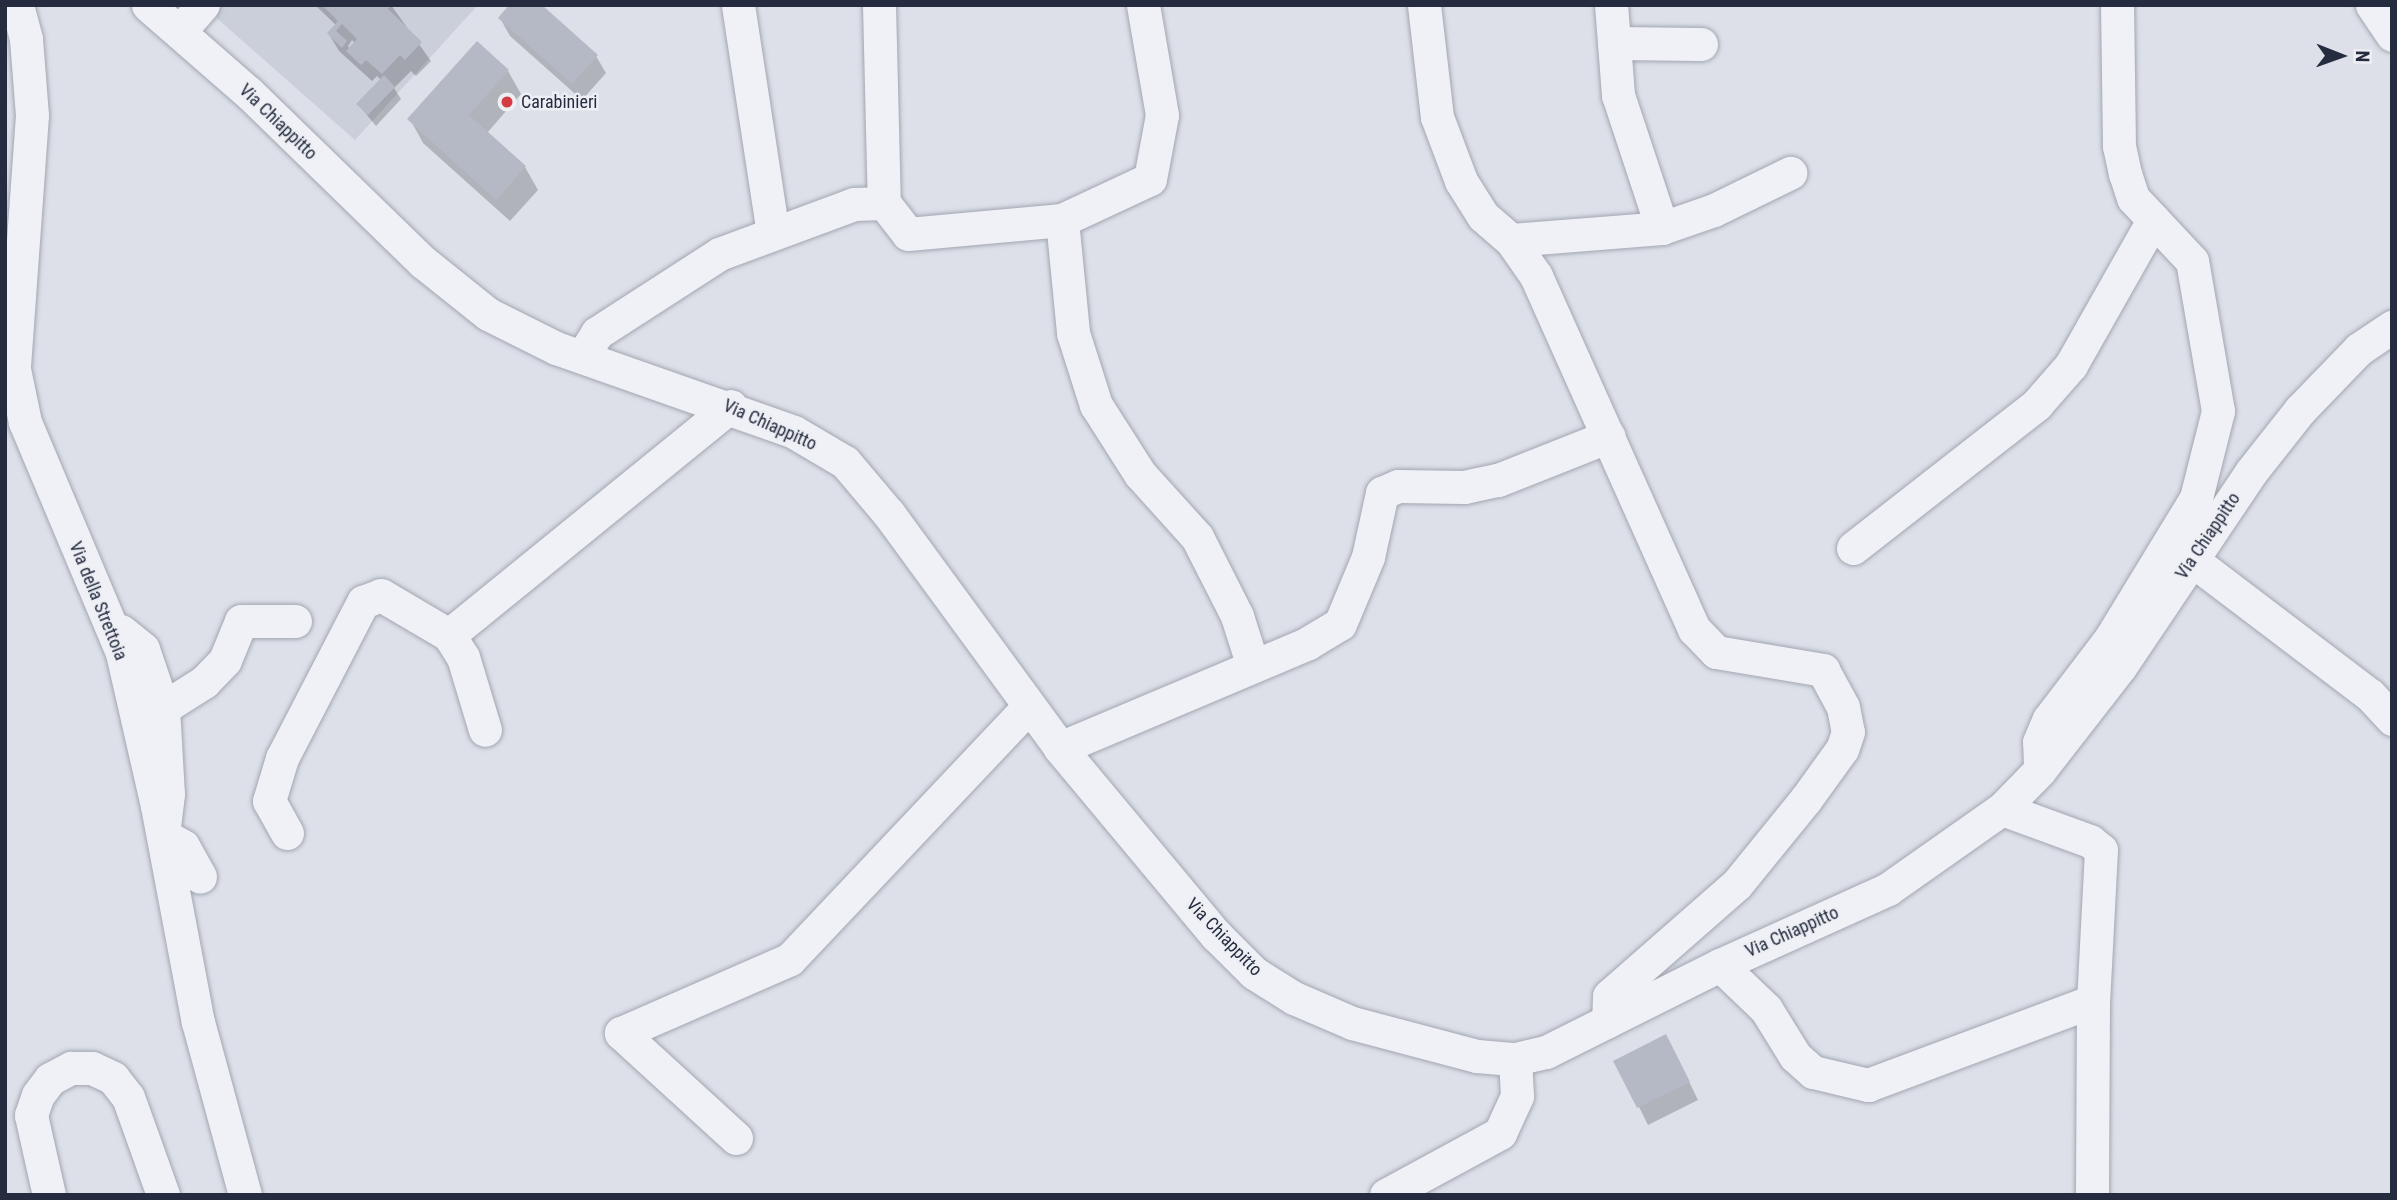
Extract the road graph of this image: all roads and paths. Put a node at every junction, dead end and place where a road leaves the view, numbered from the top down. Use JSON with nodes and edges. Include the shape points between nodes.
{"nodes":[{"id":1,"x":17,"y":5,"type":"edge"},
{"id":2,"x":148,"y":5,"type":"edge"},
{"id":3,"x":203,"y":5,"type":"edge"},
{"id":4,"x":738,"y":5,"type":"edge"},
{"id":5,"x":879,"y":5,"type":"edge"},
{"id":6,"x":1143,"y":5,"type":"edge"},
{"id":7,"x":1424,"y":5,"type":"edge"},
{"id":8,"x":1611,"y":5,"type":"edge"},
{"id":9,"x":2117,"y":5,"type":"edge"},
{"id":10,"x":2372,"y":5,"type":"edge"},
{"id":11,"x":180,"y":31,"type":"junction"},
{"id":12,"x":2392,"y":35,"type":"edge"},
{"id":13,"x":1614,"y":43,"type":"junction"},
{"id":14,"x":1702,"y":44,"type":"dead end"},
{"id":15,"x":1790,"y":173,"type":"dead end"},
{"id":16,"x":884,"y":203,"type":"junction"},
{"id":17,"x":1062,"y":220,"type":"junction"},
{"id":18,"x":2152,"y":220,"type":"junction"},
{"id":19,"x":1662,"y":228,"type":"junction"},
{"id":20,"x":773,"y":233,"type":"junction"},
{"id":21,"x":1511,"y":240,"type":"junction"},
{"id":22,"x":2392,"y":327,"type":"edge"},
{"id":23,"x":582,"y":356,"type":"junction"},
{"id":24,"x":731,"y":406,"type":"junction"},
{"id":25,"x":1609,"y":436,"type":"junction"},
{"id":26,"x":1853,"y":548,"type":"dead end"},
{"id":27,"x":2192,"y":560,"type":"junction"},
{"id":28,"x":295,"y":621,"type":"dead end"},
{"id":29,"x":111,"y":625,"type":"junction"},
{"id":30,"x":449,"y":635,"type":"junction"},
{"id":31,"x":1252,"y":663,"type":"junction"},
{"id":32,"x":1029,"y":706,"type":"junction"},
{"id":33,"x":163,"y":708,"type":"junction"},
{"id":34,"x":2392,"y":719,"type":"edge"},
{"id":35,"x":485,"y":730,"type":"dead end"},
{"id":36,"x":1060,"y":748,"type":"junction"},
{"id":37,"x":2040,"y":770,"type":"junction"},
{"id":38,"x":2002,"y":809,"type":"junction"},
{"id":39,"x":287,"y":833,"type":"dead end"},
{"id":40,"x":163,"y":835,"type":"junction"},
{"id":41,"x":200,"y":877,"type":"dead end"},
{"id":42,"x":1720,"y":965,"type":"junction"},
{"id":43,"x":2093,"y":1001,"type":"junction"},
{"id":44,"x":1608,"y":1020,"type":"junction"},
{"id":45,"x":1515,"y":1059,"type":"junction"},
{"id":46,"x":736,"y":1138,"type":"dead end"},
{"id":47,"x":49,"y":1195,"type":"edge"},
{"id":48,"x":163,"y":1195,"type":"edge"},
{"id":49,"x":245,"y":1195,"type":"edge"},
{"id":50,"x":1386,"y":1195,"type":"edge"},
{"id":51,"x":2092,"y":1195,"type":"edge"}],
"edges":[{"from":1,"to":29,"type":"street","name":"Via della Strettoia","via":[[26,39],[32,115],[14,369],[25,422]]},
{"from":2,"to":11,"type":"street","name":"Via Chiappitto"},
{"from":3,"to":11,"type":"street"},
{"from":4,"to":20,"type":"street"},
{"from":5,"to":16,"type":"street"},
{"from":6,"to":17,"type":"street","via":[[1162,115],[1150,179]]},
{"from":7,"to":21,"type":"street","via":[[1437,117],[1461,181],[1483,216]]},
{"from":8,"to":13,"type":"street"},
{"from":9,"to":18,"type":"street","via":[[2119,146],[2133,198]]},
{"from":10,"to":12,"type":"street"},
{"from":11,"to":23,"type":"street","name":"Via Chiappitto","via":[[423,262],[488,314]]},
{"from":13,"to":14,"type":"street"},
{"from":13,"to":19,"type":"street","via":[[1618,95]]},
{"from":15,"to":19,"type":"street","via":[[1714,210]]},
{"from":16,"to":17,"type":"street","via":[[908,234]]},
{"from":16,"to":20,"type":"street","via":[[854,204]]},
{"from":17,"to":31,"type":"street","via":[[1073,332],[1096,405],[1140,474],[1197,537],[1237,615]]},
{"from":18,"to":26,"type":"street","via":[[2071,365],[2037,404]]},
{"from":18,"to":37,"type":"street","via":[[2192,261],[2216,399],[2215,431],[2196,498],[2177,533],[2110,639],[2049,719],[2039,742]]},
{"from":19,"to":21,"type":"street"},
{"from":20,"to":23,"type":"street","via":[[719,254],[650,296],[597,333]]},
{"from":21,"to":25,"type":"street","via":[[1536,276]]},
{"from":22,"to":27,"type":"street","name":"Via Chiappitto","via":[[2359,349],[2301,410],[2251,472]]},
{"from":23,"to":24,"type":"street","name":"Via Chiappitto"},
{"from":24,"to":30,"type":"street"},
{"from":24,"to":32,"type":"street","name":"Via Chiappitto","via":[[794,432],[845,462],[889,514]]},
{"from":25,"to":31,"type":"street","via":[[1498,480],[1464,487],[1398,486],[1382,493],[1368,558],[1340,624],[1308,643]]},
{"from":25,"to":44,"type":"street","via":[[1694,629],[1716,652],[1822,670],[1843,707],[1848,732],[1806,799],[1737,884],[1609,996]]},
{"from":27,"to":34,"type":"street","via":[[2370,695]]},
{"from":27,"to":37,"type":"street","name":"Via Chiappitto","via":[[2120,667]]},
{"from":28,"to":33,"type":"street","via":[[241,621],[225,660],[204,682]]},
{"from":29,"to":33,"type":"street","via":[[142,649]]},
{"from":29,"to":40,"type":"street","name":"Via della Strettoia"},
{"from":30,"to":35,"type":"street","via":[[463,657]]},
{"from":30,"to":39,"type":"street","via":[[381,595],[363,602],[282,758],[269,801]]},
{"from":31,"to":36,"type":"street"},
{"from":32,"to":36,"type":"street","name":"Via Chiappitto"},
{"from":32,"to":46,"type":"street","via":[[790,959],[621,1033]]},
{"from":33,"to":40,"type":"street","via":[[168,794]]},
{"from":36,"to":45,"type":"street","name":"Via Chiappitto","via":[[1216,935],[1254,973],[1294,998],[1352,1023],[1477,1056]]},
{"from":37,"to":38,"type":"street","name":"Via Chiappitto"},
{"from":38,"to":42,"type":"street","name":"Via Chiappitto","via":[[1888,889]]},
{"from":38,"to":43,"type":"street","via":[[2090,841],[2101,850]]},
{"from":40,"to":41,"type":"street","via":[[183,846]]},
{"from":40,"to":49,"type":"street","name":"Via della Strettoia","via":[[198,1022]]},
{"from":42,"to":43,"type":"street","via":[[1766,1009],[1795,1056],[1813,1072],[1868,1085]]},
{"from":42,"to":44,"type":"street","name":"Via Chiappitto"},
{"from":43,"to":51,"type":"street"},
{"from":44,"to":45,"type":"street","name":"Via Chiappitto","via":[[1546,1052]]},
{"from":45,"to":50,"type":"street","via":[[1517,1096],[1500,1133]]},
{"from":47,"to":48,"type":"street","via":[[34,1143],[34,1105],[50,1079],[71,1068],[92,1068],[113,1078],[128,1097]]}]}
